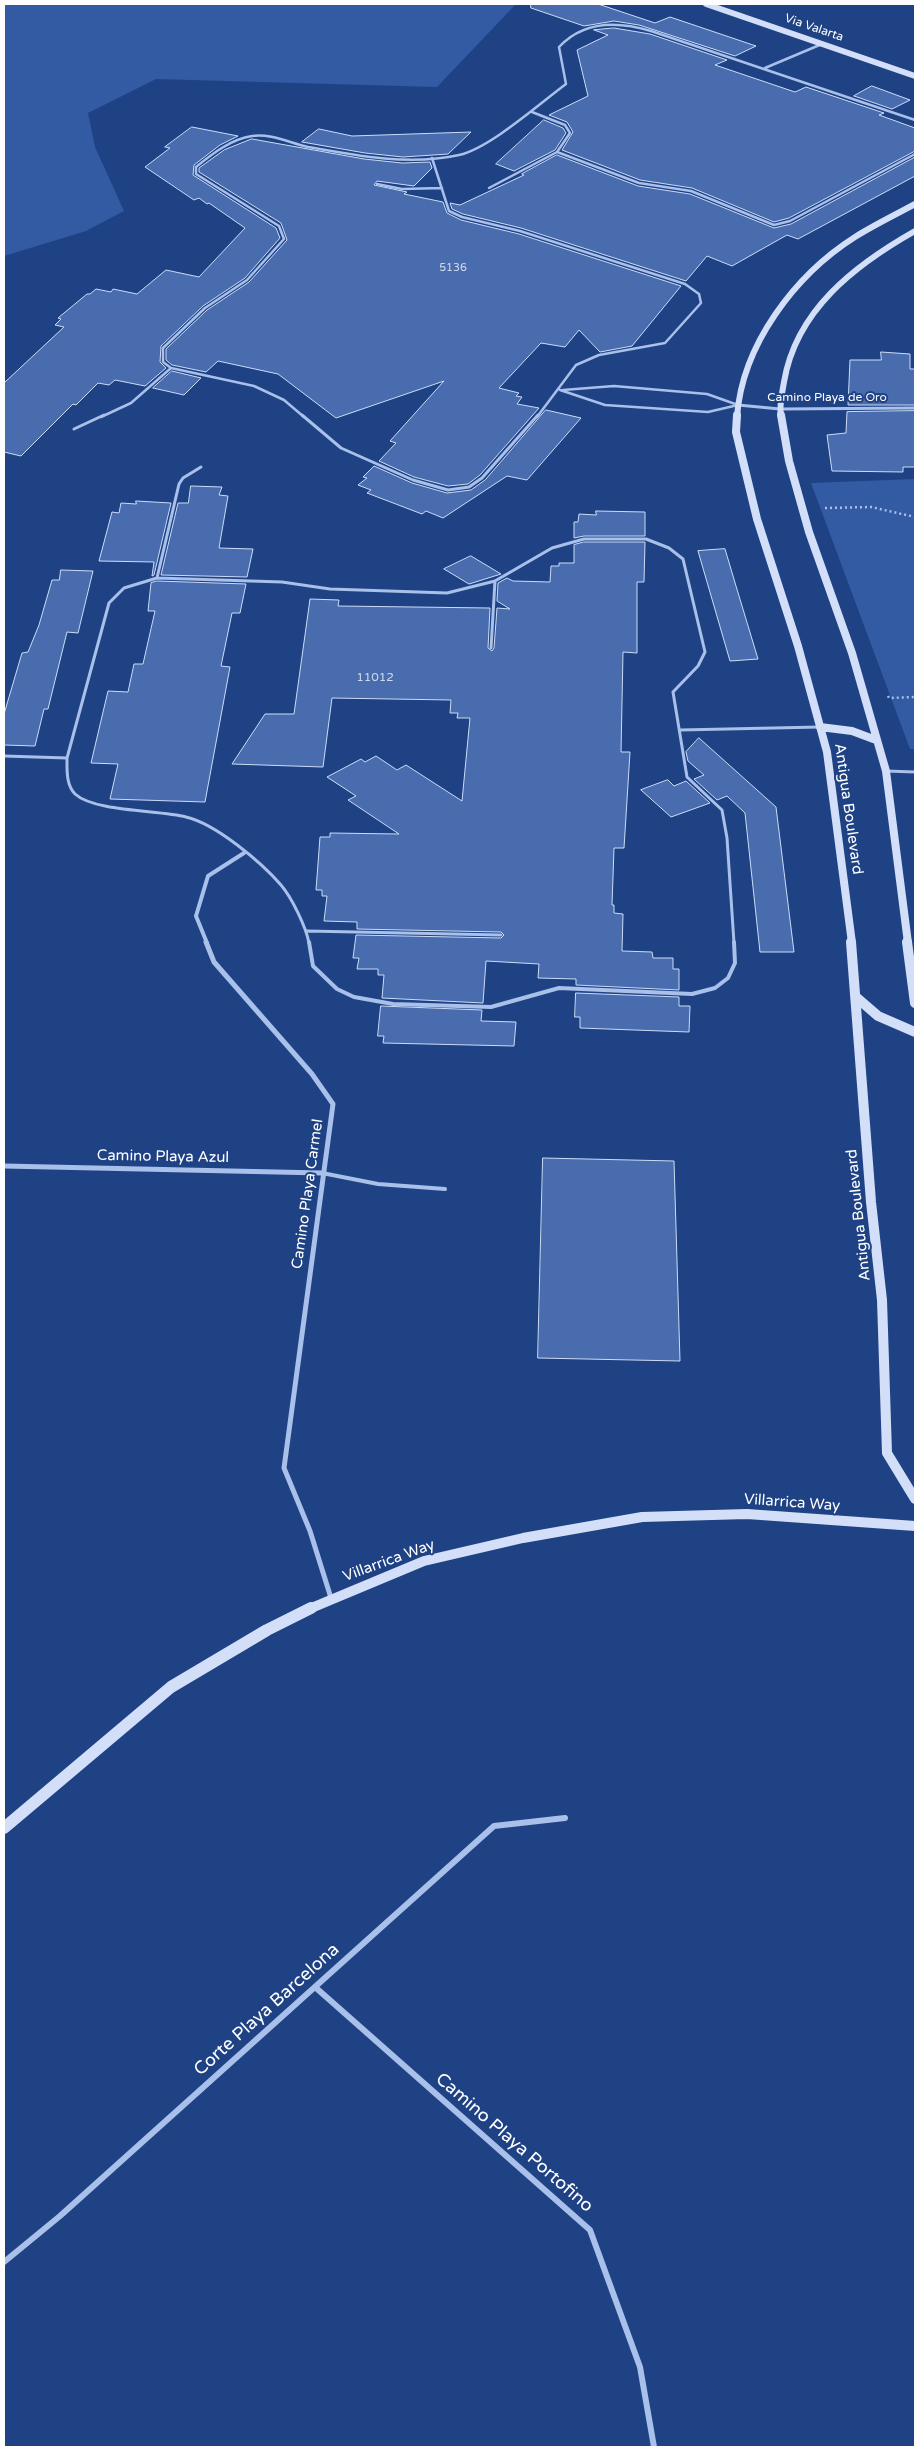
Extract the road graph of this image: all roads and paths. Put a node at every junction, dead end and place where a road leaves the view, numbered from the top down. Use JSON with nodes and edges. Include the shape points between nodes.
{"nodes":[{"id":1,"x":706,"y":4,"type":"edge"},
{"id":2,"x":824,"y":43,"type":"junction"},
{"id":3,"x":765,"y":68,"type":"junction"},
{"id":4,"x":915,"y":76,"type":"edge"},
{"id":5,"x":532,"y":112,"type":"junction"},
{"id":6,"x":915,"y":120,"type":"edge"},
{"id":7,"x":557,"y":152,"type":"junction"},
{"id":8,"x":915,"y":154,"type":"edge"},
{"id":9,"x":432,"y":158,"type":"junction"},
{"id":10,"x":376,"y":184,"type":"dead end"},
{"id":11,"x":442,"y":188,"type":"junction"},
{"id":12,"x":489,"y":188,"type":"dead end"},
{"id":13,"x":915,"y":204,"type":"edge"},
{"id":14,"x":915,"y":231,"type":"edge"},
{"id":15,"x":171,"y":368,"type":"junction"},
{"id":16,"x":560,"y":390,"type":"junction"},
{"id":17,"x":738,"y":405,"type":"junction"},
{"id":18,"x":915,"y":408,"type":"edge"},
{"id":19,"x":780,"y":409,"type":"junction"},
{"id":20,"x":74,"y":429,"type":"dead end"},
{"id":21,"x":201,"y":467,"type":"dead end"},
{"id":22,"x":822,"y":509,"type":"dead end"},
{"id":23,"x":915,"y":516,"type":"edge"},
{"id":24,"x":157,"y":578,"type":"junction"},
{"id":25,"x":495,"y":581,"type":"junction"},
{"id":26,"x":491,"y":648,"type":"dead end"},
{"id":27,"x":886,"y":689,"type":"dead end"},
{"id":28,"x":915,"y":697,"type":"edge"},
{"id":29,"x":820,"y":728,"type":"junction"},
{"id":30,"x":680,"y":730,"type":"junction"},
{"id":31,"x":876,"y":740,"type":"junction"},
{"id":32,"x":4,"y":756,"type":"edge"},
{"id":33,"x":67,"y":758,"type":"junction"},
{"id":34,"x":886,"y":771,"type":"junction"},
{"id":35,"x":915,"y":772,"type":"edge"},
{"id":36,"x":244,"y":853,"type":"junction"},
{"id":37,"x":307,"y":931,"type":"junction"},
{"id":38,"x":501,"y":935,"type":"dead end"},
{"id":39,"x":856,"y":997,"type":"junction"},
{"id":40,"x":915,"y":1003,"type":"edge"},
{"id":41,"x":915,"y":1032,"type":"edge"},
{"id":42,"x":4,"y":1166,"type":"edge"},
{"id":43,"x":322,"y":1173,"type":"junction"},
{"id":44,"x":445,"y":1189,"type":"dead end"},
{"id":45,"x":915,"y":1499,"type":"edge"},
{"id":46,"x":915,"y":1526,"type":"edge"},
{"id":47,"x":331,"y":1598,"type":"junction"},
{"id":48,"x":565,"y":1818,"type":"dead end"},
{"id":49,"x":4,"y":1828,"type":"edge"},
{"id":50,"x":315,"y":1987,"type":"junction"},
{"id":51,"x":4,"y":2262,"type":"edge"},
{"id":52,"x":654,"y":2447,"type":"edge"}],
"edges":[{"from":1,"to":2,"type":"main road","name":"Via Valarta"},
{"from":2,"to":3,"type":"lane"},
{"from":2,"to":4,"type":"main road","name":"Via Valarta"},
{"from":3,"to":5,"type":"lane","via":[[633,27],[600,25],[569,35],[559,47],[566,84]]},
{"from":3,"to":6,"type":"lane"},
{"from":5,"to":7,"type":"lane","via":[[565,125],[570,133]]},
{"from":5,"to":9,"type":"lane","via":[[479,149],[467,154]]},
{"from":7,"to":8,"type":"lane","via":[[639,183],[691,191],[774,224],[790,221]]},
{"from":7,"to":12,"type":"lane"},
{"from":9,"to":11,"type":"lane"},
{"from":9,"to":15,"type":"lane","via":[[362,157],[254,135],[224,145],[196,167],[196,174],[279,226],[284,239],[247,280],[206,308],[163,348],[163,362]]},
{"from":10,"to":11,"type":"lane","via":[[402,189]]},
{"from":11,"to":16,"type":"lane","via":[[449,211],[462,217],[520,231],[685,284],[699,294],[701,303],[665,343],[599,355],[576,365]]},
{"from":13,"to":17,"type":"main road","name":"Antigua Boulevard","via":[[854,238],[792,293],[762,335],[751,358]]},
{"from":14,"to":19,"type":"main road","via":[[855,269],[819,305],[795,344],[787,365]]},
{"from":15,"to":16,"type":"lane","via":[[254,386],[284,400],[342,448],[413,480],[448,490],[469,487],[482,478]]},
{"from":15,"to":20,"type":"lane","via":[[131,403]]},
{"from":16,"to":17,"type":"lane","via":[[614,386],[708,394]]},
{"from":16,"to":17,"type":"lane","via":[[605,405],[708,412]]},
{"from":17,"to":19,"type":"street","name":"Camino Playa de Oro"},
{"from":17,"to":29,"type":"main road","name":"Antigua Boulevard","via":[[736,432],[743,471]]},
{"from":18,"to":19,"type":"street","name":"Camino Playa de Oro"},
{"from":19,"to":31,"type":"main road","via":[[789,461],[809,532],[852,653]]},
{"from":21,"to":24,"type":"lane","via":[[179,484]]},
{"from":22,"to":23,"type":"path","via":[[846,505],[877,507]]},
{"from":24,"to":25,"type":"lane","via":[[447,593],[470,590]]},
{"from":24,"to":33,"type":"lane","via":[[129,584],[115,594],[109,604]]},
{"from":25,"to":26,"type":"lane"},
{"from":25,"to":30,"type":"lane","via":[[552,548],[584,539],[646,540],[669,548],[683,559],[705,652],[698,666],[674,692]]},
{"from":27,"to":28,"type":"path","via":[[889,698]]},
{"from":29,"to":30,"type":"lane"},
{"from":29,"to":31,"type":"main road","via":[[852,731]]},
{"from":29,"to":39,"type":"main road","name":"Antigua Boulevard","via":[[828,762]]},
{"from":30,"to":37,"type":"lane","via":[[687,777],[722,810],[727,838],[735,963],[728,978],[715,988],[692,994],[559,988],[491,1007],[393,1004],[354,997],[337,989],[314,966]]},
{"from":31,"to":34,"type":"main road"},
{"from":32,"to":33,"type":"lane"},
{"from":33,"to":36,"type":"lane","via":[[68,778],[74,793],[84,800],[187,817],[220,831]]},
{"from":34,"to":35,"type":"lane"},
{"from":34,"to":40,"type":"main road"},
{"from":36,"to":37,"type":"lane","via":[[282,886]]},
{"from":36,"to":43,"type":"street","name":"Camino Playa Carmel","via":[[208,876],[196,916],[214,962],[312,1074],[333,1104]]},
{"from":37,"to":38,"type":"lane"},
{"from":39,"to":41,"type":"main road","via":[[878,1016]]},
{"from":39,"to":45,"type":"main road","name":"Antigua Boulevard","via":[[871,1202],[882,1300],[888,1453]]},
{"from":42,"to":43,"type":"street","name":"Camino Playa Azul"},
{"from":43,"to":44,"type":"lane","via":[[378,1184]]},
{"from":43,"to":47,"type":"street","name":"Camino Playa Carmel","via":[[284,1468],[310,1531]]},
{"from":46,"to":47,"type":"main road","name":"Villarrica Way","via":[[747,1514],[642,1518],[523,1538],[424,1561]]},
{"from":47,"to":49,"type":"main road","name":"Villarrica Way","via":[[267,1630],[171,1687]]},
{"from":48,"to":50,"type":"street","name":"Corte Playa Barcelona","via":[[494,1826]]},
{"from":50,"to":51,"type":"street","name":"Corte Playa Barcelona","via":[[60,2216]]},
{"from":50,"to":52,"type":"street","name":"Camino Playa Portofino","via":[[590,2230],[640,2367]]}]}
